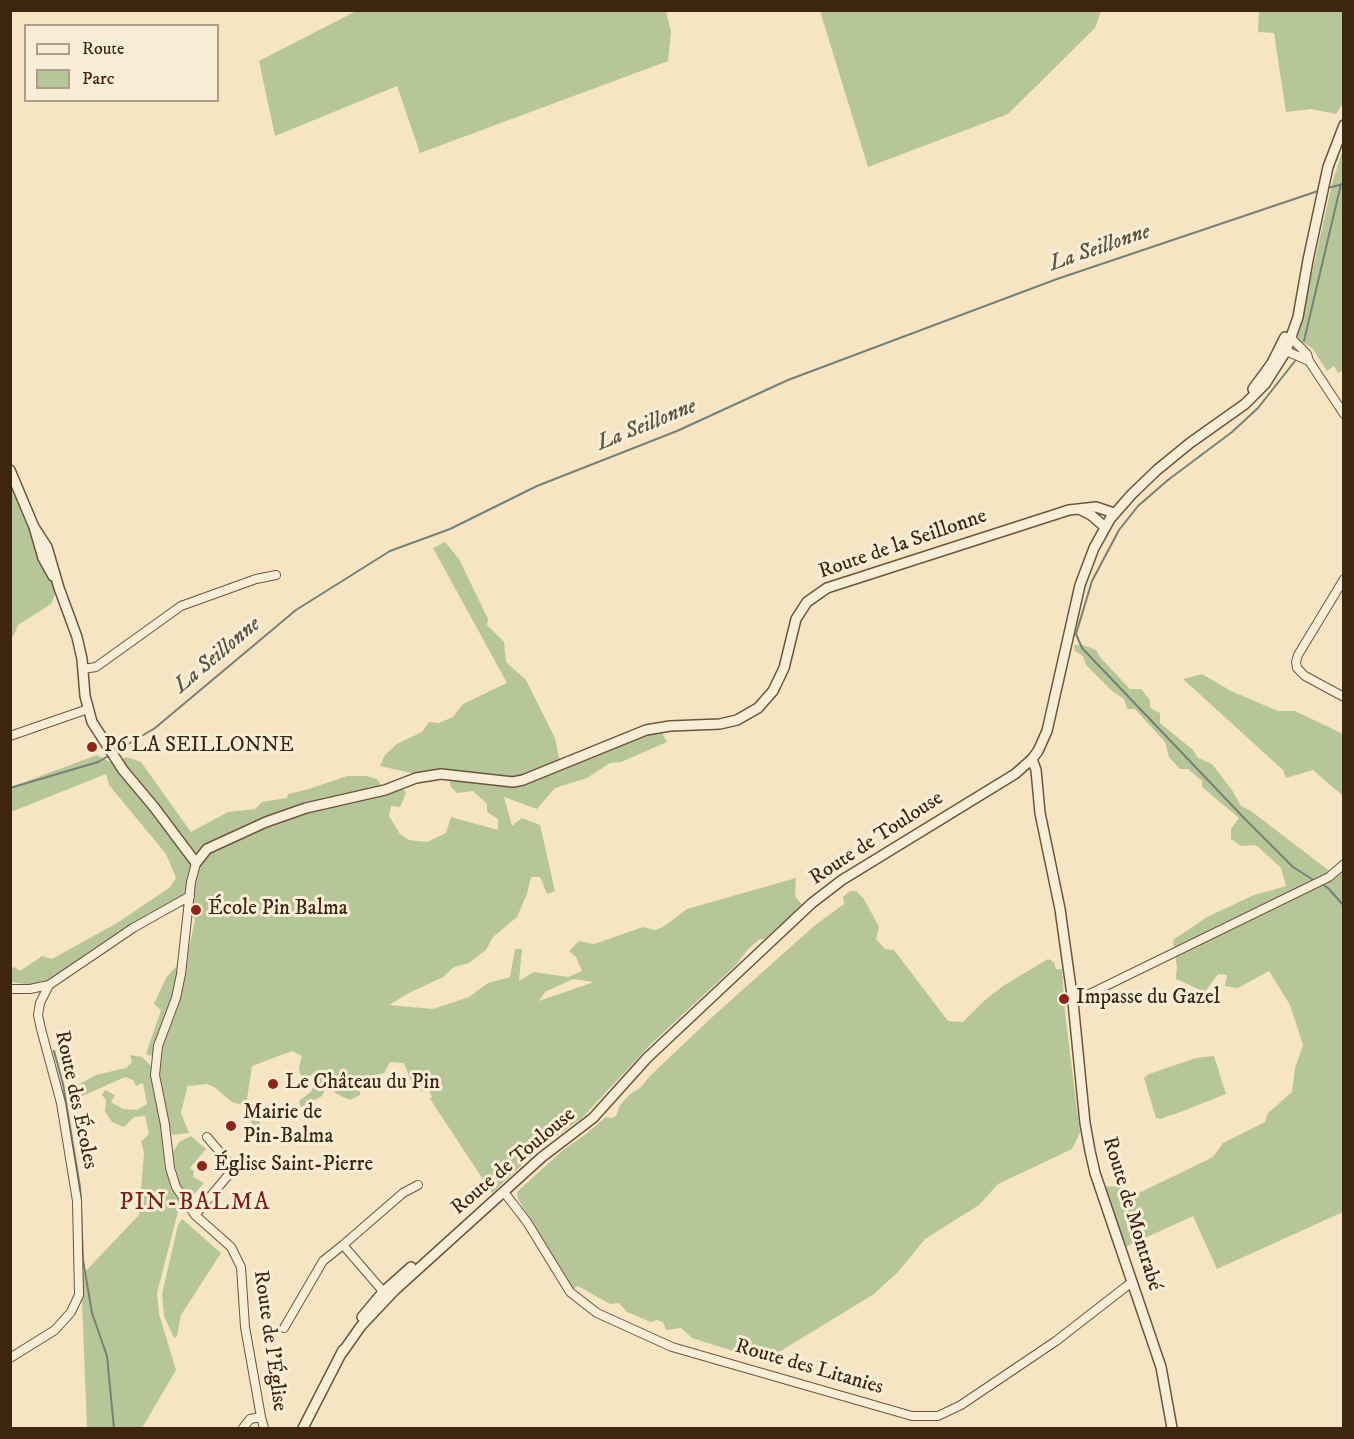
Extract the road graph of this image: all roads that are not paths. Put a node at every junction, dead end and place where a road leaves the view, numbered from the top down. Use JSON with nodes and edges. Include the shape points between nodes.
{"nodes":[{"id":1,"x":1344,"y":125,"type":"edge"},
{"id":2,"x":1287,"y":344,"type":"junction"},
{"id":3,"x":1309,"y":361,"type":"junction"},
{"id":4,"x":1344,"y":414,"type":"edge"},
{"id":5,"x":10,"y":470,"type":"edge"},
{"id":6,"x":1079,"y":509,"type":"junction"},
{"id":7,"x":1114,"y":513,"type":"junction"},
{"id":8,"x":1105,"y":527,"type":"junction"},
{"id":9,"x":276,"y":575,"type":"dead end"},
{"id":10,"x":1344,"y":579,"type":"edge"},
{"id":11,"x":83,"y":669,"type":"junction"},
{"id":12,"x":1344,"y":697,"type":"edge"},
{"id":13,"x":88,"y":709,"type":"junction"},
{"id":14,"x":10,"y":736,"type":"edge"},
{"id":15,"x":1032,"y":759,"type":"junction"},
{"id":16,"x":196,"y":863,"type":"junction"},
{"id":17,"x":1344,"y":864,"type":"edge"},
{"id":18,"x":190,"y":896,"type":"junction"},
{"id":19,"x":49,"y":985,"type":"junction"},
{"id":20,"x":10,"y":989,"type":"edge"},
{"id":21,"x":30,"y":989,"type":"junction"},
{"id":22,"x":1073,"y":1002,"type":"junction"},
{"id":23,"x":40,"y":1003,"type":"junction"},
{"id":24,"x":207,"y":1137,"type":"dead end"},
{"id":25,"x":418,"y":1185,"type":"dead end"},
{"id":26,"x":504,"y":1192,"type":"junction"},
{"id":27,"x":195,"y":1215,"type":"junction"},
{"id":28,"x":343,"y":1245,"type":"junction"},
{"id":29,"x":1132,"y":1282,"type":"junction"},
{"id":30,"x":385,"y":1295,"type":"junction"},
{"id":31,"x":284,"y":1329,"type":"dead end"},
{"id":32,"x":10,"y":1358,"type":"edge"},
{"id":33,"x":264,"y":1425,"type":"edge"},
{"id":34,"x":304,"y":1426,"type":"edge"},
{"id":35,"x":243,"y":1428,"type":"edge"},
{"id":36,"x":1172,"y":1428,"type":"edge"}],
"edges":[{"from":1,"to":2,"type":"street","name":"Route de Toulouse","via":[[1328,167]]},
{"from":2,"to":3,"type":"street"},
{"from":2,"to":3,"type":"street","via":[[1307,354]]},
{"from":2,"to":7,"type":"street","name":"Route de Toulouse","via":[[1273,373],[1256,394],[1147,479]]},
{"from":3,"to":4,"type":"street"},
{"from":5,"to":11,"type":"street","via":[[77,637]]},
{"from":6,"to":7,"type":"street","name":"Route de la Seillonne","via":[[1096,507]]},
{"from":6,"to":8,"type":"street"},
{"from":6,"to":16,"type":"street","name":"Route de la Seillonne","via":[[1033,520],[816,594],[796,619],[773,691],[758,708],[737,720],[646,730],[513,782],[441,774],[416,778],[266,822],[207,849]]},
{"from":7,"to":8,"type":"street","name":"Route de Toulouse"},
{"from":8,"to":15,"type":"street","name":"Route de Toulouse","via":[[1080,585],[1047,731]]},
{"from":9,"to":11,"type":"street","via":[[181,606],[96,667]]},
{"from":10,"to":12,"type":"street","via":[[1296,662],[1305,676]]},
{"from":11,"to":13,"type":"street"},
{"from":13,"to":14,"type":"street"},
{"from":13,"to":16,"type":"street","via":[[116,761]]},
{"from":15,"to":22,"type":"street","name":"Route de Montrabé"},
{"from":15,"to":26,"type":"street","name":"Route de Toulouse","via":[[1015,774],[827,891],[647,1058],[593,1118]]},
{"from":16,"to":18,"type":"street","name":"Route de l'Église"},
{"from":17,"to":22,"type":"street","via":[[1329,877]]},
{"from":18,"to":19,"type":"street"},
{"from":18,"to":27,"type":"street","name":"Route de l'Église","via":[[176,998],[154,1066],[171,1176]]},
{"from":19,"to":21,"type":"street"},
{"from":19,"to":23,"type":"street"},
{"from":20,"to":21,"type":"street"},
{"from":21,"to":23,"type":"street"},
{"from":22,"to":29,"type":"street","name":"Route de Montrabé","via":[[1090,1151]]},
{"from":23,"to":32,"type":"street","name":"Route des Écoles","via":[[38,1015],[61,1103],[77,1201],[79,1295],[56,1330]]},
{"from":24,"to":27,"type":"street","via":[[232,1166]]},
{"from":25,"to":28,"type":"street","via":[[408,1189]]},
{"from":26,"to":29,"type":"street","name":"Route des Litanies","via":[[570,1292],[597,1313],[672,1347],[920,1417],[938,1416],[961,1405],[1056,1341]]},
{"from":26,"to":30,"type":"street","name":"Route de Toulouse"},
{"from":27,"to":33,"type":"street","name":"Route de l'Église","via":[[231,1247],[241,1267],[244,1328]]},
{"from":28,"to":30,"type":"street"},
{"from":28,"to":31,"type":"street","via":[[323,1261]]},
{"from":29,"to":36,"type":"street","name":"Route de Montrabé","via":[[1161,1367]]},
{"from":30,"to":34,"type":"street","name":"Route de Toulouse","via":[[342,1353]]},
{"from":33,"to":35,"type":"street","via":[[250,1419]]}]}
